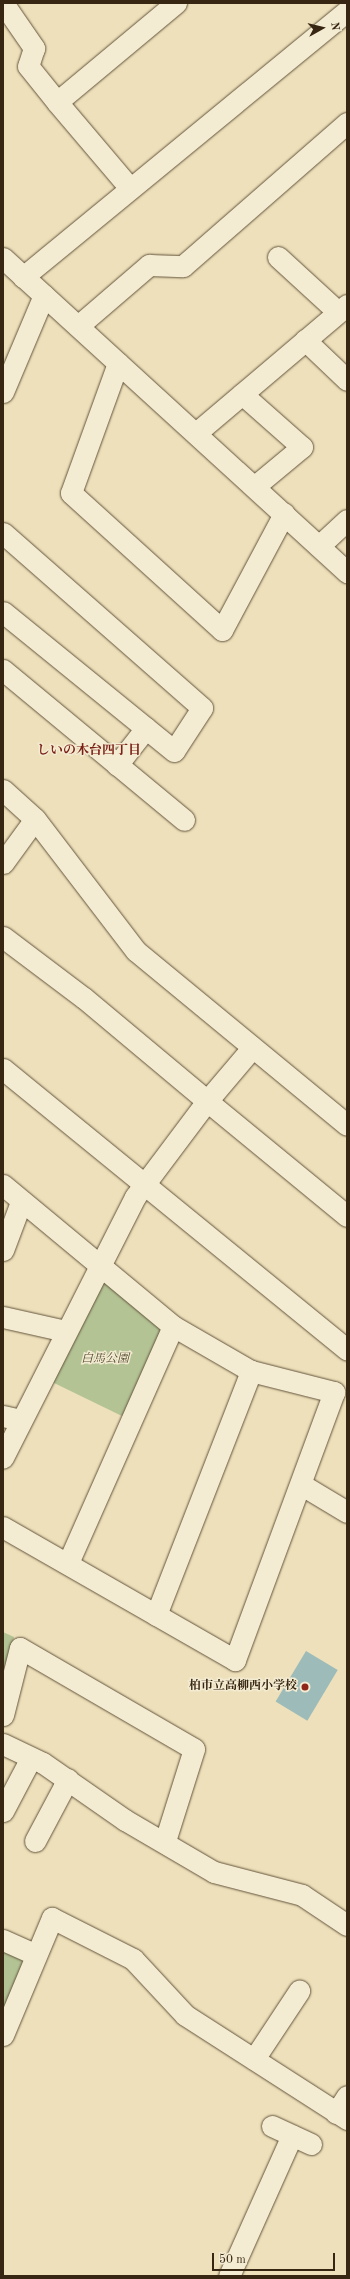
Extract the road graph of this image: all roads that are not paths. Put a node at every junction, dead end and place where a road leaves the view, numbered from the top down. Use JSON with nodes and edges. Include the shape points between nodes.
{"nodes":[{"id":1,"x":3,"y":3,"type":"edge"},
{"id":2,"x":176,"y":3,"type":"edge"},
{"id":3,"x":347,"y":10,"type":"edge"},
{"id":4,"x":57,"y":102,"type":"junction"},
{"id":5,"x":347,"y":123,"type":"edge"},
{"id":6,"x":129,"y":187,"type":"junction"},
{"id":7,"x":3,"y":258,"type":"edge"},
{"id":8,"x":278,"y":258,"type":"dead end"},
{"id":9,"x":23,"y":276,"type":"junction"},
{"id":10,"x":44,"y":295,"type":"junction"},
{"id":11,"x":342,"y":309,"type":"edge"},
{"id":12,"x":78,"y":326,"type":"junction"},
{"id":13,"x":305,"y":340,"type":"junction"},
{"id":14,"x":10,"y":358,"type":"edge"},
{"id":15,"x":118,"y":363,"type":"junction"},
{"id":16,"x":347,"y":380,"type":"edge"},
{"id":17,"x":3,"y":392,"type":"edge"},
{"id":18,"x":242,"y":394,"type":"junction"},
{"id":19,"x":196,"y":433,"type":"junction"},
{"id":20,"x":255,"y":486,"type":"junction"},
{"id":21,"x":284,"y":514,"type":"junction"},
{"id":22,"x":347,"y":520,"type":"edge"},
{"id":23,"x":3,"y":532,"type":"edge"},
{"id":24,"x":319,"y":546,"type":"junction"},
{"id":25,"x":347,"y":572,"type":"edge"},
{"id":26,"x":3,"y":612,"type":"edge"},
{"id":27,"x":3,"y":670,"type":"edge"},
{"id":28,"x":146,"y":728,"type":"junction"},
{"id":29,"x":117,"y":765,"type":"junction"},
{"id":30,"x":3,"y":790,"type":"edge"},
{"id":31,"x":35,"y":819,"type":"junction"},
{"id":32,"x":184,"y":820,"type":"dead end"},
{"id":33,"x":3,"y":863,"type":"edge"},
{"id":34,"x":3,"y":937,"type":"edge"},
{"id":35,"x":252,"y":1048,"type":"junction"},
{"id":36,"x":3,"y":1069,"type":"edge"},
{"id":37,"x":207,"y":1101,"type":"junction"},
{"id":38,"x":347,"y":1125,"type":"edge"},
{"id":39,"x":142,"y":1184,"type":"junction"},
{"id":40,"x":3,"y":1185,"type":"edge"},
{"id":41,"x":21,"y":1202,"type":"junction"},
{"id":42,"x":347,"y":1216,"type":"edge"},
{"id":43,"x":3,"y":1250,"type":"edge"},
{"id":44,"x":99,"y":1263,"type":"junction"},
{"id":45,"x":3,"y":1317,"type":"edge"},
{"id":46,"x":173,"y":1326,"type":"junction"},
{"id":47,"x":65,"y":1331,"type":"junction"},
{"id":48,"x":347,"y":1350,"type":"edge"},
{"id":49,"x":251,"y":1371,"type":"junction"},
{"id":50,"x":12,"y":1418,"type":"edge"},
{"id":51,"x":3,"y":1457,"type":"edge"},
{"id":52,"x":302,"y":1485,"type":"junction"},
{"id":53,"x":347,"y":1512,"type":"edge"},
{"id":54,"x":3,"y":1527,"type":"edge"},
{"id":55,"x":68,"y":1563,"type":"junction"},
{"id":56,"x":156,"y":1615,"type":"junction"},
{"id":57,"x":3,"y":1715,"type":"edge"},
{"id":58,"x":3,"y":1744,"type":"edge"},
{"id":59,"x":31,"y":1758,"type":"junction"},
{"id":60,"x":68,"y":1779,"type":"junction"},
{"id":61,"x":3,"y":1811,"type":"edge"},
{"id":62,"x":35,"y":1841,"type":"dead end"},
{"id":63,"x":165,"y":1841,"type":"junction"},
{"id":64,"x":347,"y":1925,"type":"edge"},
{"id":65,"x":3,"y":1940,"type":"edge"},
{"id":66,"x":35,"y":1954,"type":"junction"},
{"id":67,"x":299,"y":1991,"type":"dead end"},
{"id":68,"x":3,"y":2035,"type":"edge"},
{"id":69,"x":254,"y":2058,"type":"junction"},
{"id":70,"x":343,"y":2109,"type":"edge"},
{"id":71,"x":272,"y":2126,"type":"dead end"},
{"id":72,"x":292,"y":2135,"type":"junction"},
{"id":73,"x":311,"y":2144,"type":"dead end"},
{"id":74,"x":229,"y":2276,"type":"edge"}],
"edges":[{"from":1,"to":4,"type":"street","via":[[34,48],[28,66]]},
{"from":2,"to":4,"type":"street"},
{"from":3,"to":6,"type":"street"},
{"from":4,"to":6,"type":"street"},
{"from":5,"to":12,"type":"street","via":[[183,266],[149,265]]},
{"from":6,"to":9,"type":"street"},
{"from":7,"to":9,"type":"street"},
{"from":8,"to":11,"type":"street"},
{"from":9,"to":10,"type":"street"},
{"from":10,"to":12,"type":"street"},
{"from":10,"to":14,"type":"street"},
{"from":11,"to":13,"type":"street"},
{"from":12,"to":15,"type":"street"},
{"from":13,"to":16,"type":"street"},
{"from":13,"to":18,"type":"street"},
{"from":14,"to":17,"type":"street"},
{"from":15,"to":19,"type":"street"},
{"from":15,"to":21,"type":"street","via":[[72,493],[222,630]]},
{"from":18,"to":19,"type":"street"},
{"from":18,"to":20,"type":"street","via":[[302,448]]},
{"from":19,"to":20,"type":"street"},
{"from":20,"to":21,"type":"street"},
{"from":21,"to":24,"type":"street"},
{"from":22,"to":24,"type":"street"},
{"from":23,"to":28,"type":"street","via":[[202,708],[174,751]]},
{"from":24,"to":25,"type":"street"},
{"from":26,"to":28,"type":"street"},
{"from":27,"to":29,"type":"street"},
{"from":28,"to":29,"type":"street"},
{"from":29,"to":32,"type":"street"},
{"from":30,"to":31,"type":"street"},
{"from":31,"to":33,"type":"street"},
{"from":31,"to":35,"type":"street","via":[[136,951]]},
{"from":34,"to":37,"type":"street","via":[[84,998]]},
{"from":35,"to":37,"type":"street"},
{"from":35,"to":38,"type":"street"},
{"from":36,"to":39,"type":"street"},
{"from":37,"to":39,"type":"street"},
{"from":37,"to":42,"type":"street"},
{"from":39,"to":44,"type":"street"},
{"from":39,"to":48,"type":"street"},
{"from":40,"to":41,"type":"street"},
{"from":41,"to":43,"type":"street"},
{"from":41,"to":44,"type":"street"},
{"from":44,"to":46,"type":"street"},
{"from":44,"to":47,"type":"street"},
{"from":45,"to":47,"type":"street"},
{"from":46,"to":49,"type":"street"},
{"from":46,"to":55,"type":"street"},
{"from":47,"to":50,"type":"street"},
{"from":49,"to":52,"type":"street","via":[[334,1392]]},
{"from":49,"to":56,"type":"street"},
{"from":50,"to":51,"type":"street"},
{"from":52,"to":53,"type":"street"},
{"from":52,"to":56,"type":"street","via":[[235,1660]]},
{"from":54,"to":55,"type":"street"},
{"from":55,"to":56,"type":"street"},
{"from":57,"to":63,"type":"street","via":[[20,1648],[194,1749]]},
{"from":58,"to":59,"type":"street"},
{"from":59,"to":60,"type":"street"},
{"from":59,"to":61,"type":"street"},
{"from":60,"to":62,"type":"street"},
{"from":60,"to":63,"type":"street","via":[[126,1820]]},
{"from":63,"to":64,"type":"street","via":[[214,1872],[302,1895]]},
{"from":65,"to":66,"type":"street"},
{"from":66,"to":68,"type":"street"},
{"from":66,"to":69,"type":"street","via":[[52,1918],[133,1959],[185,2015]]},
{"from":67,"to":69,"type":"street"},
{"from":69,"to":70,"type":"street"},
{"from":71,"to":72,"type":"street"},
{"from":72,"to":73,"type":"street"},
{"from":72,"to":74,"type":"street"}]}
